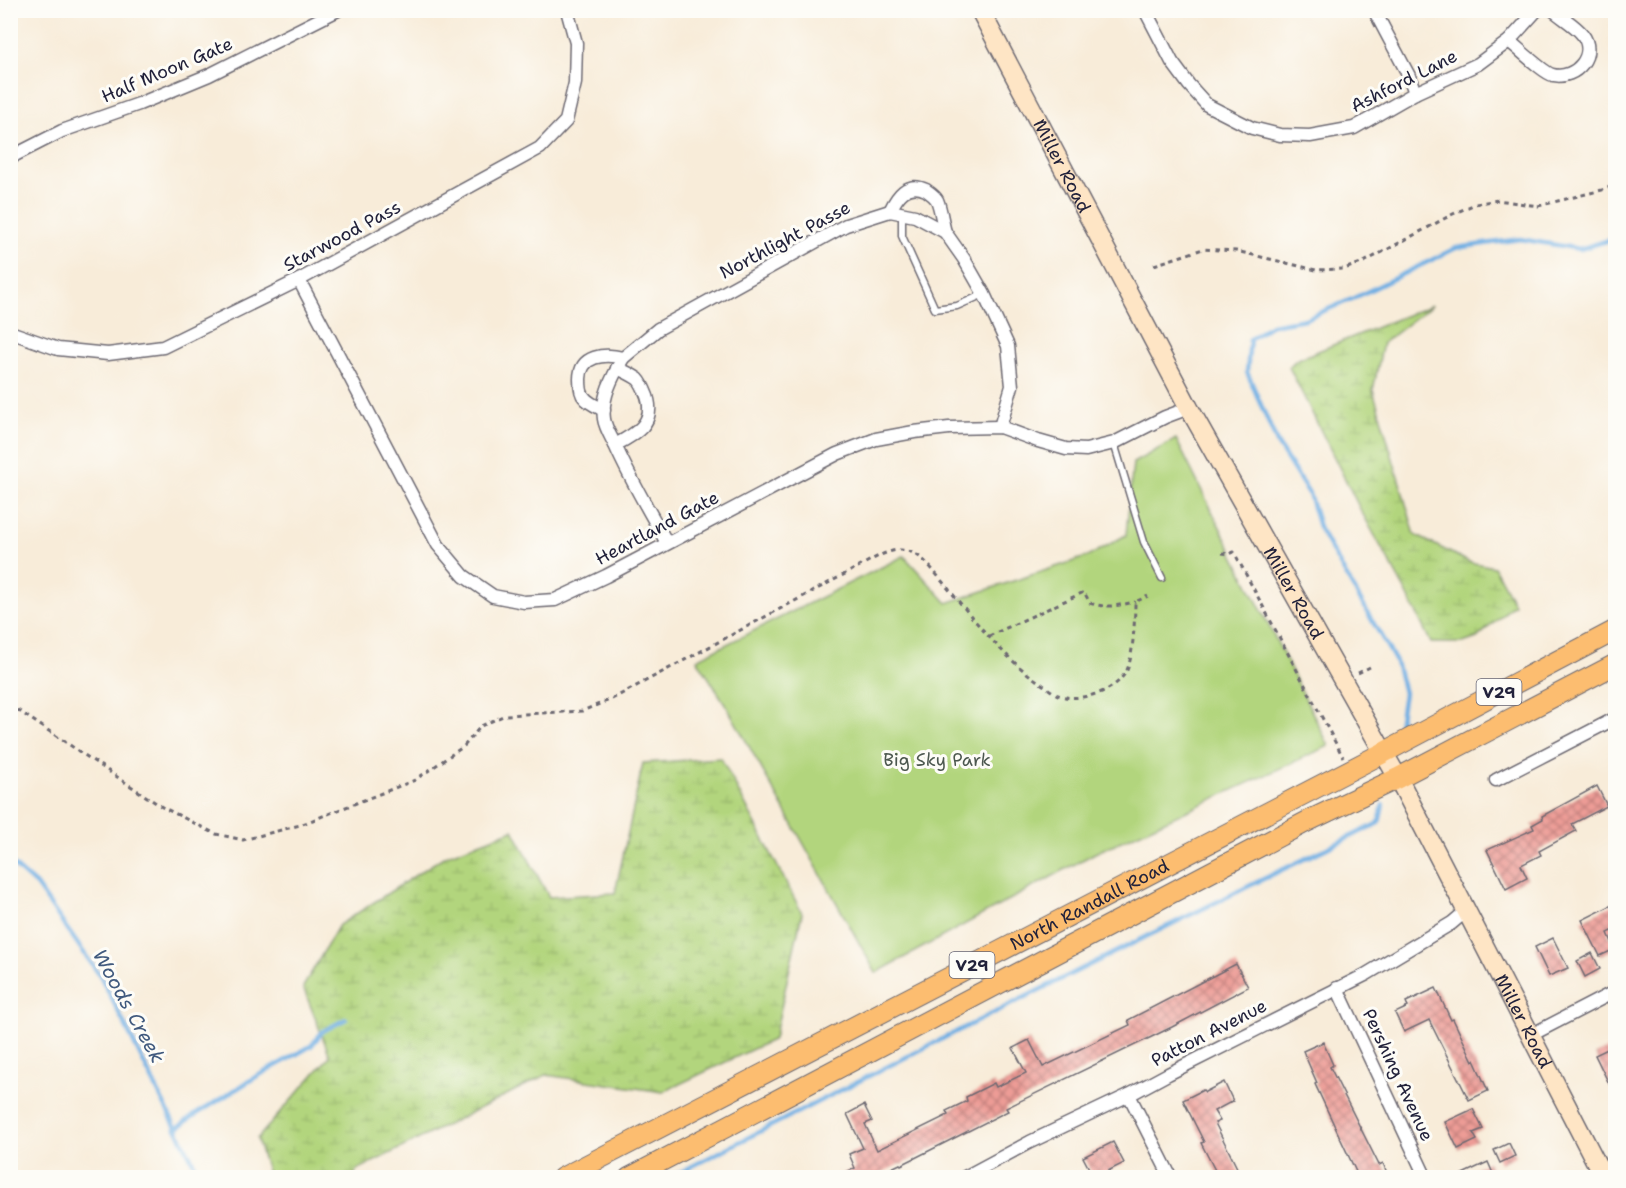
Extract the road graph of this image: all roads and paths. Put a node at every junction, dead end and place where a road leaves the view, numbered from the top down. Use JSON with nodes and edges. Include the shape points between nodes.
{"nodes":[{"id":1,"x":338,"y":10,"type":"edge"},
{"id":2,"x":567,"y":10,"type":"edge"},
{"id":3,"x":980,"y":10,"type":"edge"},
{"id":4,"x":1145,"y":10,"type":"edge"},
{"id":5,"x":1374,"y":10,"type":"edge"},
{"id":6,"x":1537,"y":10,"type":"edge"},
{"id":7,"x":1554,"y":10,"type":"edge"},
{"id":8,"x":1509,"y":41,"type":"junction"},
{"id":9,"x":1415,"y":93,"type":"junction"},
{"id":10,"x":10,"y":160,"type":"edge"},
{"id":11,"x":1616,"y":185,"type":"edge"},
{"id":12,"x":896,"y":212,"type":"junction"},
{"id":13,"x":945,"y":232,"type":"junction"},
{"id":14,"x":1154,"y":265,"type":"dead end"},
{"id":15,"x":299,"y":280,"type":"junction"},
{"id":16,"x":984,"y":294,"type":"junction"},
{"id":17,"x":10,"y":332,"type":"edge"},
{"id":18,"x":620,"y":363,"type":"junction"},
{"id":19,"x":1189,"y":408,"type":"junction"},
{"id":20,"x":604,"y":410,"type":"junction"},
{"id":21,"x":1000,"y":427,"type":"junction"},
{"id":22,"x":1113,"y":443,"type":"junction"},
{"id":23,"x":615,"y":445,"type":"junction"},
{"id":24,"x":667,"y":543,"type":"junction"},
{"id":25,"x":1222,"y":553,"type":"dead end"},
{"id":26,"x":1162,"y":578,"type":"dead end"},
{"id":27,"x":1148,"y":596,"type":"dead end"},
{"id":28,"x":1135,"y":602,"type":"junction"},
{"id":29,"x":1616,"y":630,"type":"edge"},
{"id":30,"x":989,"y":636,"type":"junction"},
{"id":31,"x":1616,"y":664,"type":"edge"},
{"id":32,"x":10,"y":705,"type":"edge"},
{"id":33,"x":1616,"y":718,"type":"edge"},
{"id":34,"x":1334,"y":739,"type":"dead end"},
{"id":35,"x":1383,"y":753,"type":"junction"},
{"id":36,"x":1398,"y":778,"type":"junction"},
{"id":37,"x":1496,"y":780,"type":"dead end"},
{"id":38,"x":1466,"y":911,"type":"junction"},
{"id":39,"x":1337,"y":988,"type":"junction"},
{"id":40,"x":1616,"y":991,"type":"edge"},
{"id":41,"x":1531,"y":1035,"type":"junction"},
{"id":42,"x":1130,"y":1095,"type":"junction"},
{"id":43,"x":562,"y":1178,"type":"edge"},
{"id":44,"x":630,"y":1178,"type":"edge"},
{"id":45,"x":963,"y":1178,"type":"edge"},
{"id":46,"x":1171,"y":1178,"type":"edge"},
{"id":47,"x":1426,"y":1178,"type":"edge"},
{"id":48,"x":1604,"y":1178,"type":"edge"}],
"edges":[{"from":1,"to":10,"type":"street","name":"Half Moon Gate","via":[[209,75],[62,131]]},
{"from":2,"to":15,"type":"street","name":"Starwood Pass","via":[[576,43],[575,83],[566,121],[540,148]]},
{"from":3,"to":19,"type":"street","name":"Miller Road"},
{"from":4,"to":9,"type":"street","name":"Ashford Lane","via":[[1172,62],[1207,105],[1252,128],[1280,135],[1310,136],[1354,128]]},
{"from":5,"to":9,"type":"street"},
{"from":6,"to":8,"type":"street","name":"Ashford Lane"},
{"from":7,"to":8,"type":"street","via":[[1583,35],[1587,48],[1584,63],[1576,72],[1551,75]]},
{"from":8,"to":9,"type":"street","name":"Ashford Lane","via":[[1478,64]]},
{"from":11,"to":14,"type":"path","via":[[1538,206],[1498,200],[1475,204],[1344,269],[1316,270],[1236,251],[1203,249]]},
{"from":12,"to":13,"type":"street","via":[[915,216]]},
{"from":12,"to":13,"type":"street","via":[[897,197],[912,187],[919,188],[938,201]]},
{"from":12,"to":16,"type":"lane","via":[[902,236],[935,309],[957,306]]},
{"from":12,"to":18,"type":"street","name":"Northlight Passe","via":[[846,225],[658,329]]},
{"from":13,"to":16,"type":"street"},
{"from":15,"to":17,"type":"street","name":"Starwood Pass","via":[[163,347],[108,354],[58,349]]},
{"from":15,"to":24,"type":"street","name":"Heartland Gate","via":[[438,545],[464,576],[493,597],[524,602],[555,600]]},
{"from":16,"to":21,"type":"street","via":[[1008,346],[1012,386]]},
{"from":18,"to":20,"type":"street","name":"Northlight Passe"},
{"from":18,"to":20,"type":"street","via":[[611,354],[598,356],[588,361],[580,373],[584,397]]},
{"from":18,"to":23,"type":"street","via":[[639,380],[650,407],[646,423]]},
{"from":19,"to":22,"type":"street","name":"Heartland Gate"},
{"from":19,"to":35,"type":"street","name":"Miller Road"},
{"from":20,"to":23,"type":"street"},
{"from":21,"to":22,"type":"street","name":"Heartland Gate","via":[[1066,448],[1086,450]]},
{"from":21,"to":24,"type":"street","name":"Heartland Gate","via":[[949,428],[876,439],[837,454]]},
{"from":22,"to":26,"type":"lane","via":[[1144,542]]},
{"from":23,"to":24,"type":"street"},
{"from":25,"to":34,"type":"path","via":[[1234,552]]},
{"from":27,"to":28,"type":"path"},
{"from":28,"to":30,"type":"path","via":[[1100,607],[1090,603],[1084,592]]},
{"from":28,"to":30,"type":"path","via":[[1128,668],[1113,686],[1093,695],[1059,695],[1029,675]]},
{"from":29,"to":35,"type":"main road","name":"North Randall Road","number":"V29"},
{"from":30,"to":32,"type":"path","via":[[925,561],[909,551],[895,550],[612,699],[582,711],[505,715],[481,726],[464,746],[415,780],[300,825],[243,840],[216,834],[162,807]]},
{"from":31,"to":36,"type":"main road","name":"North Randall Road","number":"V29"},
{"from":33,"to":37,"type":"street"},
{"from":35,"to":36,"type":"street","name":"Miller Road"},
{"from":35,"to":43,"type":"main road","name":"North Randall Road","number":"V29"},
{"from":36,"to":38,"type":"street","name":"Miller Road"},
{"from":36,"to":44,"type":"main road","name":"North Randall Road","number":"V29","via":[[1308,821]]},
{"from":38,"to":39,"type":"street","name":"Patton Avenue","via":[[1365,975]]},
{"from":38,"to":41,"type":"street","name":"Miller Road"},
{"from":39,"to":42,"type":"street","name":"Patton Avenue"},
{"from":39,"to":47,"type":"street","name":"Pershing Avenue"},
{"from":40,"to":41,"type":"street"},
{"from":41,"to":48,"type":"street","name":"Miller Road"},
{"from":42,"to":45,"type":"street","name":"Patton Avenue"},
{"from":42,"to":46,"type":"street"}]}
